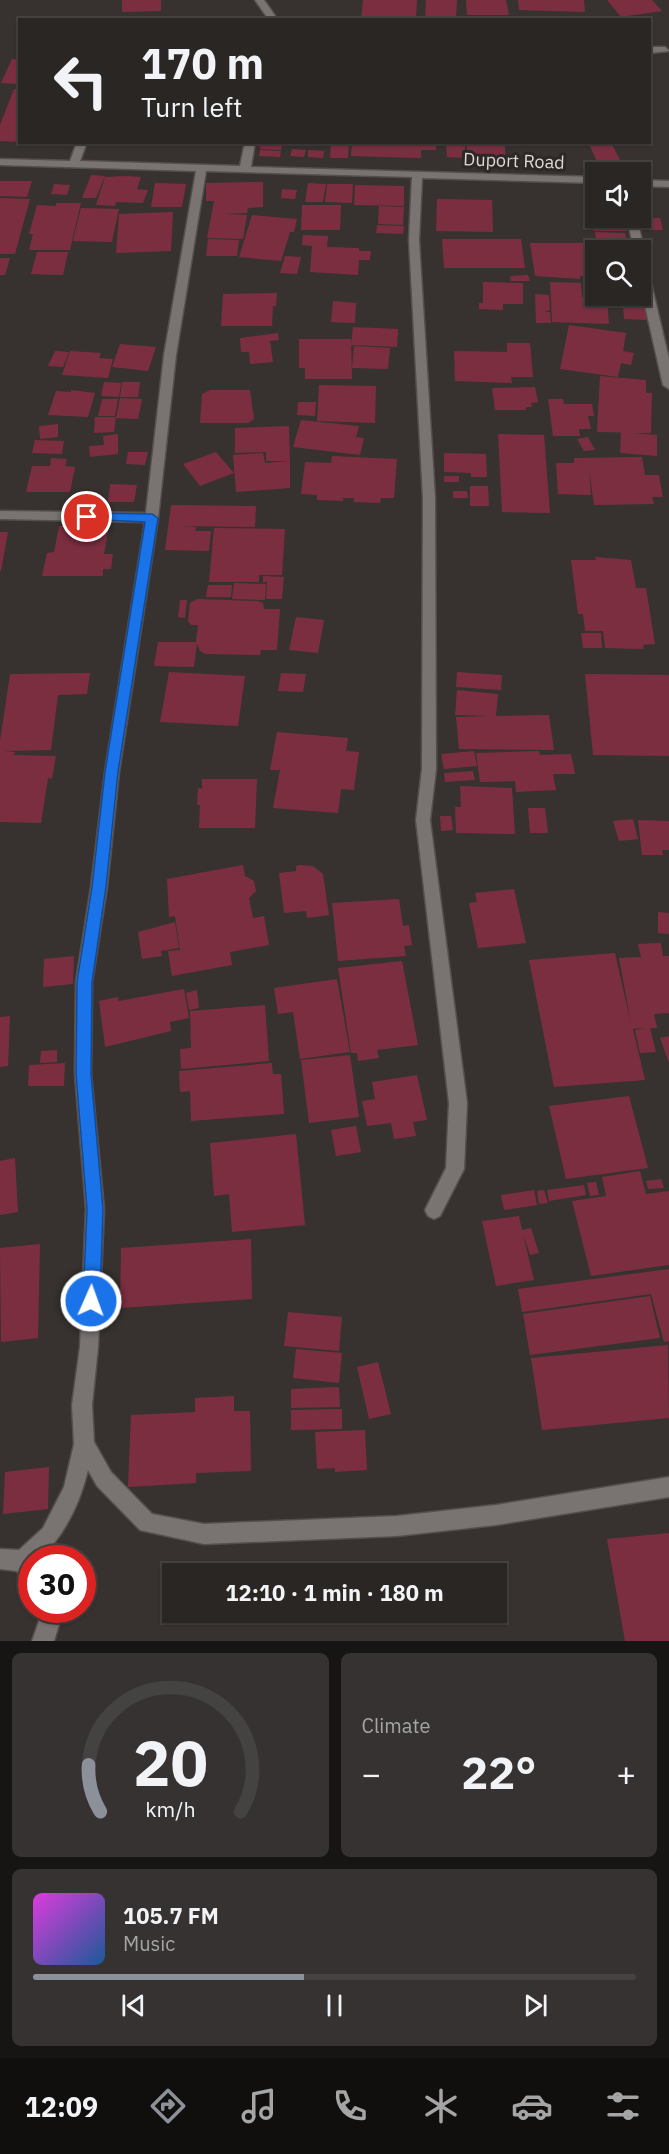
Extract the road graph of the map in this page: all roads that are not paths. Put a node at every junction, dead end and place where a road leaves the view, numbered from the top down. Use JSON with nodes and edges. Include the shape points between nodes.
{"nodes":[{"id":1,"x":259,"y":0,"type":"edge"},
{"id":2,"x":272,"y":18,"type":"edge"},
{"id":3,"x":651,"y":50,"type":"edge"},
{"id":4,"x":665,"y":50,"type":"dead end"},
{"id":5,"x":81,"y":144,"type":"edge"},
{"id":6,"x":250,"y":144,"type":"edge"},
{"id":7,"x":0,"y":162,"type":"edge"},
{"id":8,"x":74,"y":164,"type":"junction"},
{"id":9,"x":202,"y":168,"type":"junction"},
{"id":10,"x":245,"y":169,"type":"junction"},
{"id":11,"x":417,"y":173,"type":"junction"},
{"id":12,"x":585,"y":180,"type":"edge"},
{"id":13,"x":651,"y":183,"type":"edge"},
{"id":14,"x":669,"y":184,"type":"edge"},
{"id":15,"x":651,"y":306,"type":"edge"},
{"id":16,"x":669,"y":385,"type":"edge"},
{"id":17,"x":0,"y":515,"type":"edge"},
{"id":18,"x":152,"y":518,"type":"junction"},
{"id":19,"x":434,"y":1210,"type":"dead end"},
{"id":20,"x":84,"y":1444,"type":"junction"},
{"id":21,"x":669,"y":1487,"type":"edge"},
{"id":22,"x":43,"y":1545,"type":"edge"},
{"id":23,"x":0,"y":1559,"type":"edge"},
{"id":24,"x":18,"y":1566,"type":"edge"},
{"id":25,"x":49,"y":1623,"type":"edge"},
{"id":26,"x":43,"y":1641,"type":"edge"}],
"edges":[{"from":1,"to":2,"type":"street"},
{"from":3,"to":4,"type":"street"},
{"from":5,"to":8,"type":"street"},
{"from":6,"to":10,"type":"street"},
{"from":7,"to":8,"type":"street","name":"Duport Road"},
{"from":8,"to":9,"type":"street","name":"Duport Road"},
{"from":9,"to":10,"type":"street","name":"Duport Road"},
{"from":9,"to":18,"type":"street","via":[[170,355]]},
{"from":10,"to":11,"type":"street","name":"Duport Road"},
{"from":11,"to":12,"type":"street","name":"Duport Road"},
{"from":11,"to":19,"type":"street","via":[[414,240],[429,498],[429,769],[423,820],[458,1103],[455,1169]]},
{"from":13,"to":14,"type":"street"},
{"from":15,"to":16,"type":"street"},
{"from":17,"to":18,"type":"street"},
{"from":18,"to":20,"type":"street","via":[[84,982],[83,1074],[95,1209],[89,1347],[82,1405]]},
{"from":20,"to":21,"type":"street","via":[[104,1479],[147,1523],[204,1534],[397,1526],[496,1515]]},
{"from":20,"to":22,"type":"street","via":[[73,1489]]},
{"from":23,"to":24,"type":"street"},
{"from":25,"to":26,"type":"street"}]}
